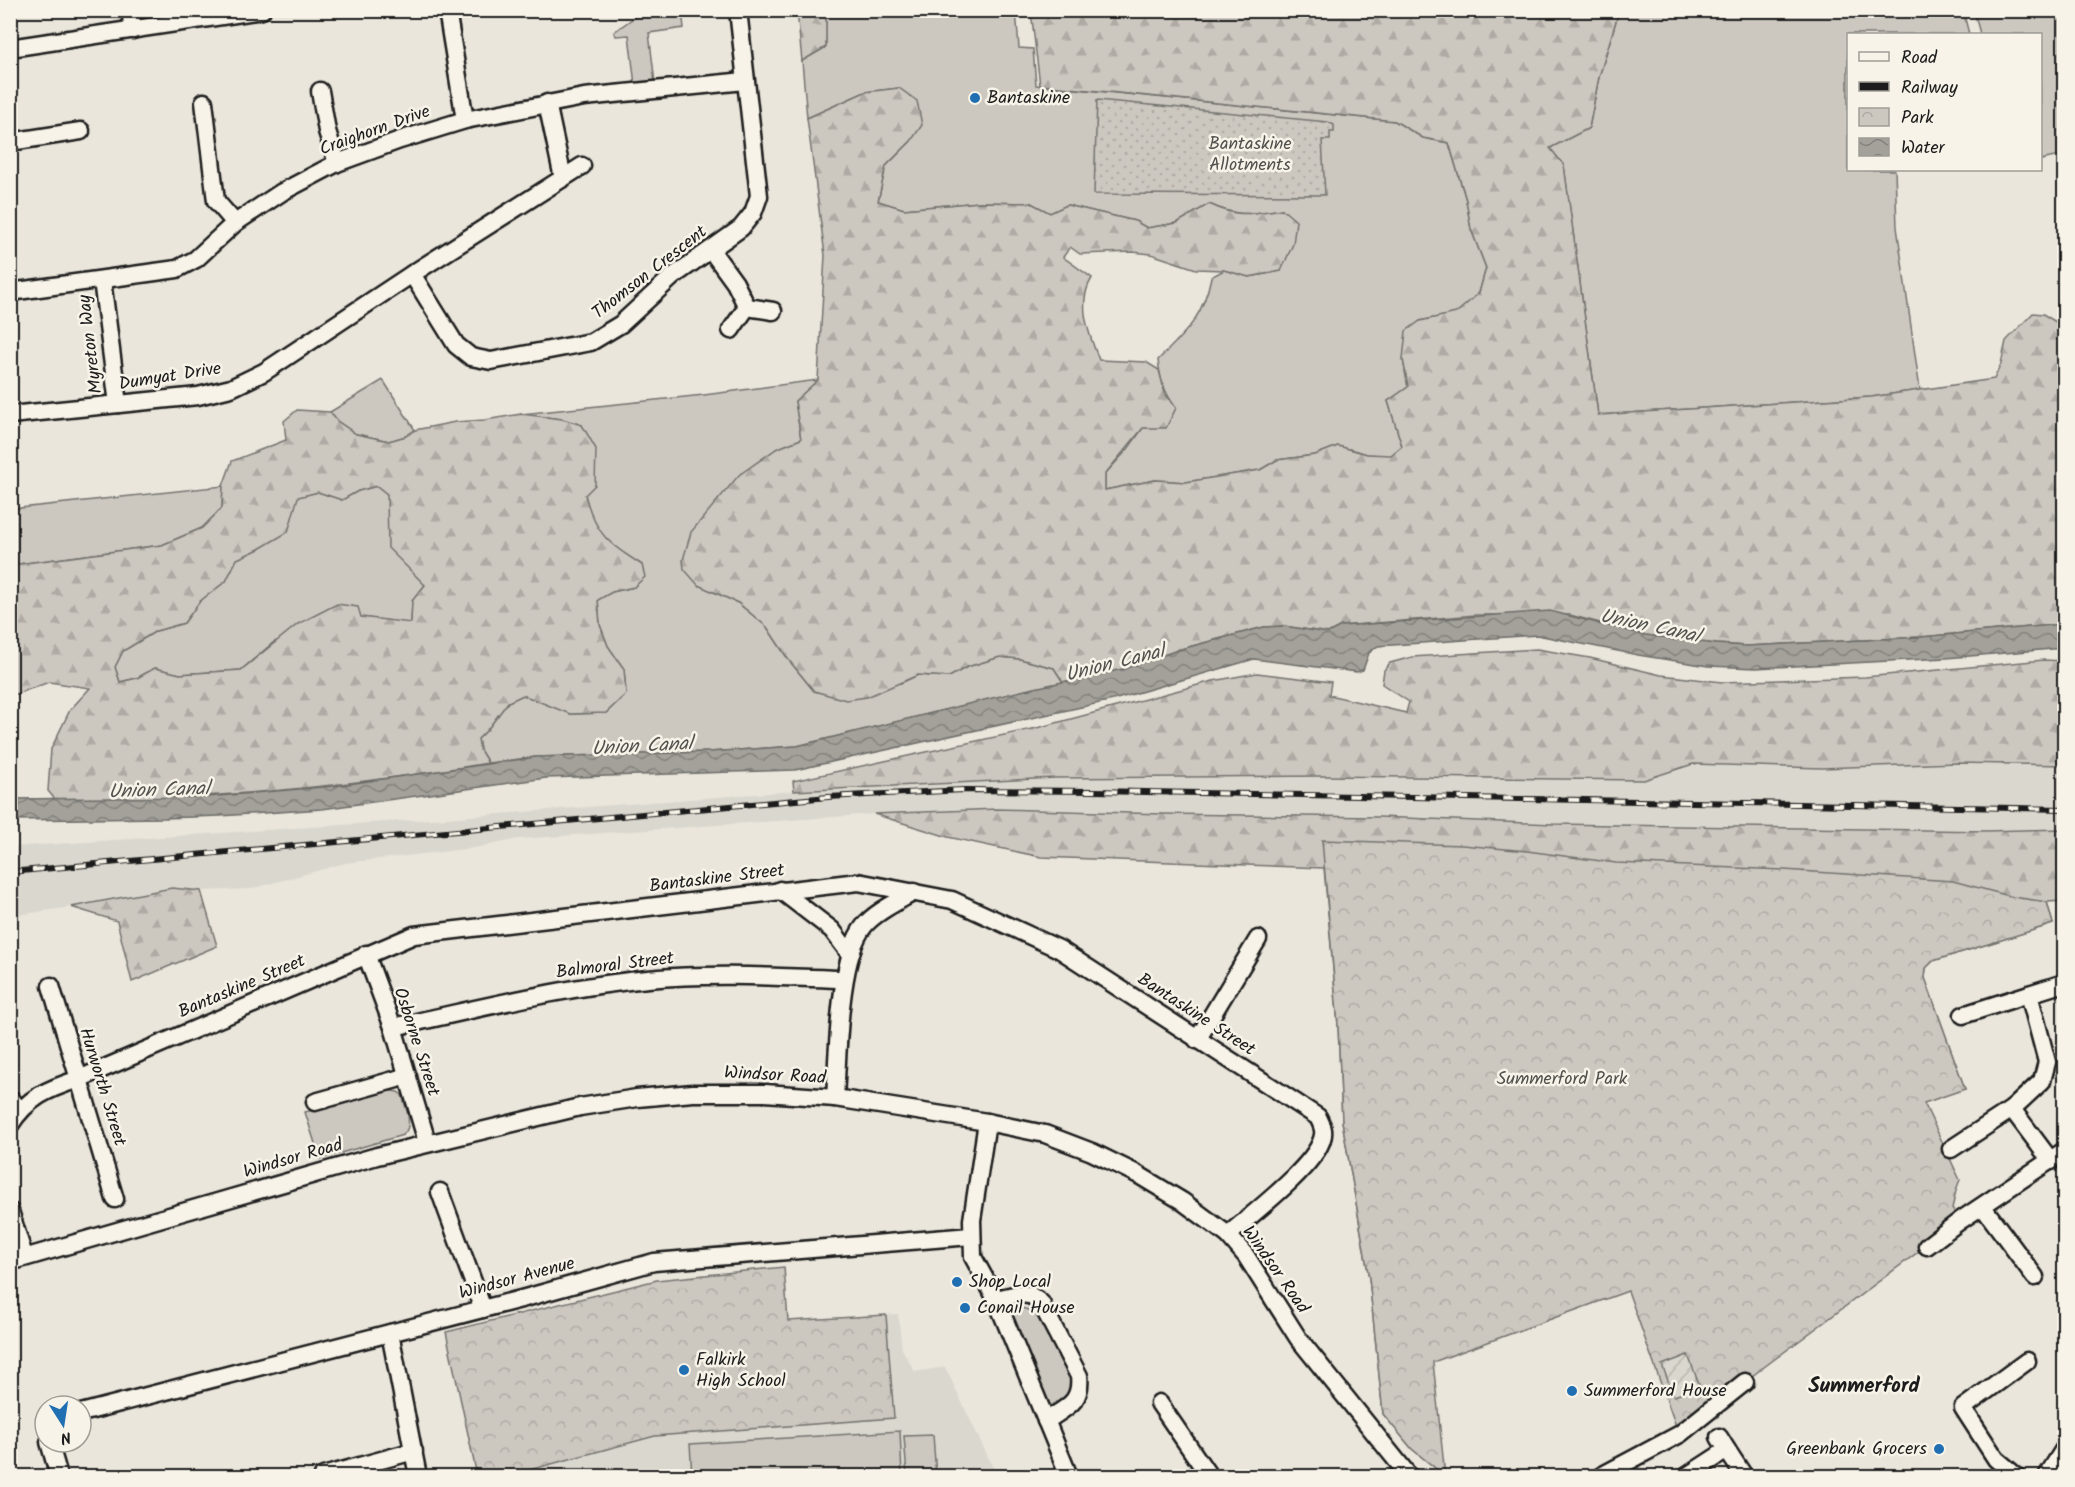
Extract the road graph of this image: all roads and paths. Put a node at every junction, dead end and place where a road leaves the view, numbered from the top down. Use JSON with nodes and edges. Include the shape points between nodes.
{"nodes":[{"id":1,"x":130,"y":10,"type":"edge"},
{"id":2,"x":262,"y":10,"type":"edge"},
{"id":3,"x":447,"y":10,"type":"edge"},
{"id":4,"x":738,"y":10,"type":"edge"},
{"id":5,"x":133,"y":30,"type":"junction"},
{"id":6,"x":10,"y":48,"type":"edge"},
{"id":7,"x":745,"y":81,"type":"junction"},
{"id":8,"x":320,"y":91,"type":"dead end"},
{"id":9,"x":204,"y":102,"type":"dead end"},
{"id":10,"x":547,"y":103,"type":"junction"},
{"id":11,"x":465,"y":120,"type":"junction"},
{"id":12,"x":81,"y":131,"type":"dead end"},
{"id":13,"x":10,"y":142,"type":"edge"},
{"id":14,"x":337,"y":163,"type":"junction"},
{"id":15,"x":582,"y":166,"type":"dead end"},
{"id":16,"x":563,"y":178,"type":"junction"},
{"id":17,"x":235,"y":223,"type":"junction"},
{"id":18,"x":711,"y":250,"type":"junction"},
{"id":19,"x":412,"y":274,"type":"junction"},
{"id":20,"x":102,"y":280,"type":"junction"},
{"id":21,"x":10,"y":292,"type":"edge"},
{"id":22,"x":747,"y":307,"type":"junction"},
{"id":23,"x":773,"y":311,"type":"dead end"},
{"id":24,"x":730,"y":330,"type":"dead end"},
{"id":25,"x":118,"y":404,"type":"junction"},
{"id":26,"x":10,"y":415,"type":"edge"},
{"id":27,"x":780,"y":890,"type":"junction"},
{"id":28,"x":914,"y":892,"type":"junction"},
{"id":29,"x":1258,"y":939,"type":"dead end"},
{"id":30,"x":366,"y":954,"type":"junction"},
{"id":31,"x":850,"y":954,"type":"junction"},
{"id":32,"x":844,"y":979,"type":"junction"},
{"id":33,"x":2064,"y":983,"type":"edge"},
{"id":34,"x":51,"y":986,"type":"dead end"},
{"id":35,"x":2030,"y":994,"type":"junction"},
{"id":36,"x":1963,"y":1015,"type":"dead end"},
{"id":37,"x":393,"y":1027,"type":"junction"},
{"id":38,"x":1197,"y":1040,"type":"junction"},
{"id":39,"x":408,"y":1076,"type":"junction"},
{"id":40,"x":78,"y":1079,"type":"junction"},
{"id":41,"x":835,"y":1098,"type":"junction"},
{"id":42,"x":315,"y":1102,"type":"dead end"},
{"id":43,"x":15,"y":1104,"type":"edge"},
{"id":44,"x":2012,"y":1109,"type":"junction"},
{"id":45,"x":987,"y":1122,"type":"junction"},
{"id":46,"x":10,"y":1125,"type":"edge"},
{"id":47,"x":427,"y":1143,"type":"junction"},
{"id":48,"x":1951,"y":1149,"type":"dead end"},
{"id":49,"x":2058,"y":1156,"type":"edge"},
{"id":50,"x":440,"y":1192,"type":"dead end"},
{"id":51,"x":115,"y":1199,"type":"dead end"},
{"id":52,"x":1983,"y":1207,"type":"junction"},
{"id":53,"x":10,"y":1211,"type":"edge"},
{"id":54,"x":1228,"y":1235,"type":"junction"},
{"id":55,"x":971,"y":1236,"type":"junction"},
{"id":56,"x":1927,"y":1246,"type":"dead end"},
{"id":57,"x":17,"y":1259,"type":"edge"},
{"id":58,"x":2036,"y":1277,"type":"dead end"},
{"id":59,"x":996,"y":1299,"type":"junction"},
{"id":60,"x":483,"y":1309,"type":"junction"},
{"id":61,"x":390,"y":1333,"type":"junction"},
{"id":62,"x":2027,"y":1361,"type":"dead end"},
{"id":63,"x":1745,"y":1382,"type":"dead end"},
{"id":64,"x":1159,"y":1403,"type":"dead end"},
{"id":65,"x":93,"y":1410,"type":"edge"},
{"id":66,"x":1046,"y":1421,"type":"junction"},
{"id":67,"x":2064,"y":1449,"type":"edge"},
{"id":68,"x":414,"y":1451,"type":"junction"},
{"id":69,"x":53,"y":1454,"type":"edge"},
{"id":70,"x":59,"y":1476,"type":"edge"},
{"id":71,"x":323,"y":1476,"type":"edge"},
{"id":72,"x":418,"y":1476,"type":"edge"},
{"id":73,"x":1069,"y":1476,"type":"edge"},
{"id":74,"x":1209,"y":1476,"type":"edge"},
{"id":75,"x":1409,"y":1476,"type":"edge"},
{"id":76,"x":1600,"y":1476,"type":"edge"},
{"id":77,"x":1687,"y":1476,"type":"edge"},
{"id":78,"x":1744,"y":1476,"type":"edge"},
{"id":79,"x":2016,"y":1476,"type":"edge"},
{"id":80,"x":2047,"y":1476,"type":"edge"}],
"edges":[{"from":1,"to":5,"type":"street"},
{"from":2,"to":5,"type":"street"},
{"from":3,"to":11,"type":"street"},
{"from":4,"to":7,"type":"street","name":"Thomson Crescent"},
{"from":5,"to":6,"type":"street"},
{"from":7,"to":10,"type":"street","name":"Craighorn Drive"},
{"from":7,"to":18,"type":"street","name":"Thomson Crescent","via":[[759,196],[753,213],[741,228]]},
{"from":8,"to":14,"type":"street"},
{"from":9,"to":17,"type":"street","via":[[216,201]]},
{"from":10,"to":11,"type":"street","name":"Craighorn Drive"},
{"from":10,"to":16,"type":"street"},
{"from":11,"to":14,"type":"street","name":"Craighorn Drive"},
{"from":12,"to":13,"type":"street"},
{"from":14,"to":17,"type":"street","name":"Craighorn Drive"},
{"from":15,"to":16,"type":"street","name":"Dumyat Drive"},
{"from":16,"to":19,"type":"street","name":"Dumyat Drive"},
{"from":17,"to":20,"type":"street","name":"Craighorn Drive","via":[[196,259],[177,269]]},
{"from":18,"to":19,"type":"street","name":"Thomson Crescent","via":[[672,277],[621,324],[591,342],[491,362],[471,357],[456,345]]},
{"from":18,"to":22,"type":"street"},
{"from":19,"to":25,"type":"street","name":"Dumyat Drive","via":[[264,372],[231,388],[198,396]]},
{"from":20,"to":21,"type":"street","name":"Craighorn Drive"},
{"from":20,"to":25,"type":"street","name":"Myreton Way"},
{"from":22,"to":23,"type":"street"},
{"from":22,"to":24,"type":"street"},
{"from":25,"to":26,"type":"street","name":"Dumyat Drive"},
{"from":27,"to":28,"type":"street","name":"Bantaskine Street","via":[[858,882]]},
{"from":27,"to":30,"type":"street","name":"Bantaskine Street","via":[[414,935]]},
{"from":27,"to":31,"type":"street","via":[[832,930]]},
{"from":28,"to":31,"type":"street","via":[[864,926]]},
{"from":28,"to":38,"type":"street","name":"Bantaskine Street","via":[[952,900],[1059,949]]},
{"from":29,"to":38,"type":"street"},
{"from":30,"to":37,"type":"street","name":"Osborne Street"},
{"from":30,"to":40,"type":"street","name":"Bantaskine Street"},
{"from":31,"to":32,"type":"street"},
{"from":32,"to":37,"type":"street","name":"Balmoral Street","via":[[650,979],[576,987]]},
{"from":32,"to":41,"type":"street"},
{"from":33,"to":35,"type":"street"},
{"from":34,"to":40,"type":"street","name":"Hurworth Street"},
{"from":35,"to":36,"type":"street"},
{"from":35,"to":44,"type":"street","via":[[2047,1062],[2042,1081]]},
{"from":37,"to":39,"type":"street","name":"Osborne Street"},
{"from":38,"to":54,"type":"street","name":"Bantaskine Street","via":[[1318,1117],[1323,1127],[1319,1147],[1291,1181]]},
{"from":39,"to":42,"type":"street"},
{"from":39,"to":47,"type":"street","name":"Osborne Street"},
{"from":40,"to":43,"type":"street","name":"Bantaskine Street"},
{"from":40,"to":51,"type":"street","name":"Hurworth Street"},
{"from":41,"to":45,"type":"street","name":"Windsor Road"},
{"from":41,"to":47,"type":"street","name":"Windsor Road","via":[[765,1093],[637,1098],[580,1107]]},
{"from":43,"to":46,"type":"street"},
{"from":44,"to":48,"type":"street"},
{"from":44,"to":49,"type":"street"},
{"from":45,"to":54,"type":"street","name":"Windsor Road","via":[[1046,1134],[1092,1152],[1182,1201]]},
{"from":45,"to":55,"type":"street"},
{"from":47,"to":57,"type":"street","name":"Windsor Road"},
{"from":49,"to":52,"type":"street"},
{"from":50,"to":60,"type":"street"},
{"from":52,"to":56,"type":"street"},
{"from":52,"to":58,"type":"street"},
{"from":53,"to":57,"type":"street"},
{"from":54,"to":75,"type":"street","name":"Windsor Road","via":[[1246,1256],[1298,1338]]},
{"from":55,"to":59,"type":"street","via":[[973,1257]]},
{"from":55,"to":60,"type":"street","name":"Windsor Avenue","via":[[654,1262]]},
{"from":59,"to":66,"type":"street"},
{"from":59,"to":66,"type":"street","via":[[1030,1295],[1041,1303],[1079,1376],[1075,1401]]},
{"from":60,"to":61,"type":"street","name":"Windsor Avenue"},
{"from":61,"to":65,"type":"street","name":"Windsor Avenue"},
{"from":61,"to":68,"type":"street"},
{"from":62,"to":79,"type":"street","via":[[1963,1408],[1996,1459]]},
{"from":63,"to":76,"type":"street","via":[[1680,1434]]},
{"from":64,"to":74,"type":"street"},
{"from":66,"to":73,"type":"street"},
{"from":67,"to":80,"type":"street"},
{"from":68,"to":71,"type":"street"},
{"from":68,"to":72,"type":"street"},
{"from":69,"to":70,"type":"street"},
{"from":77,"to":78,"type":"street","via":[[1723,1443]]}]}
